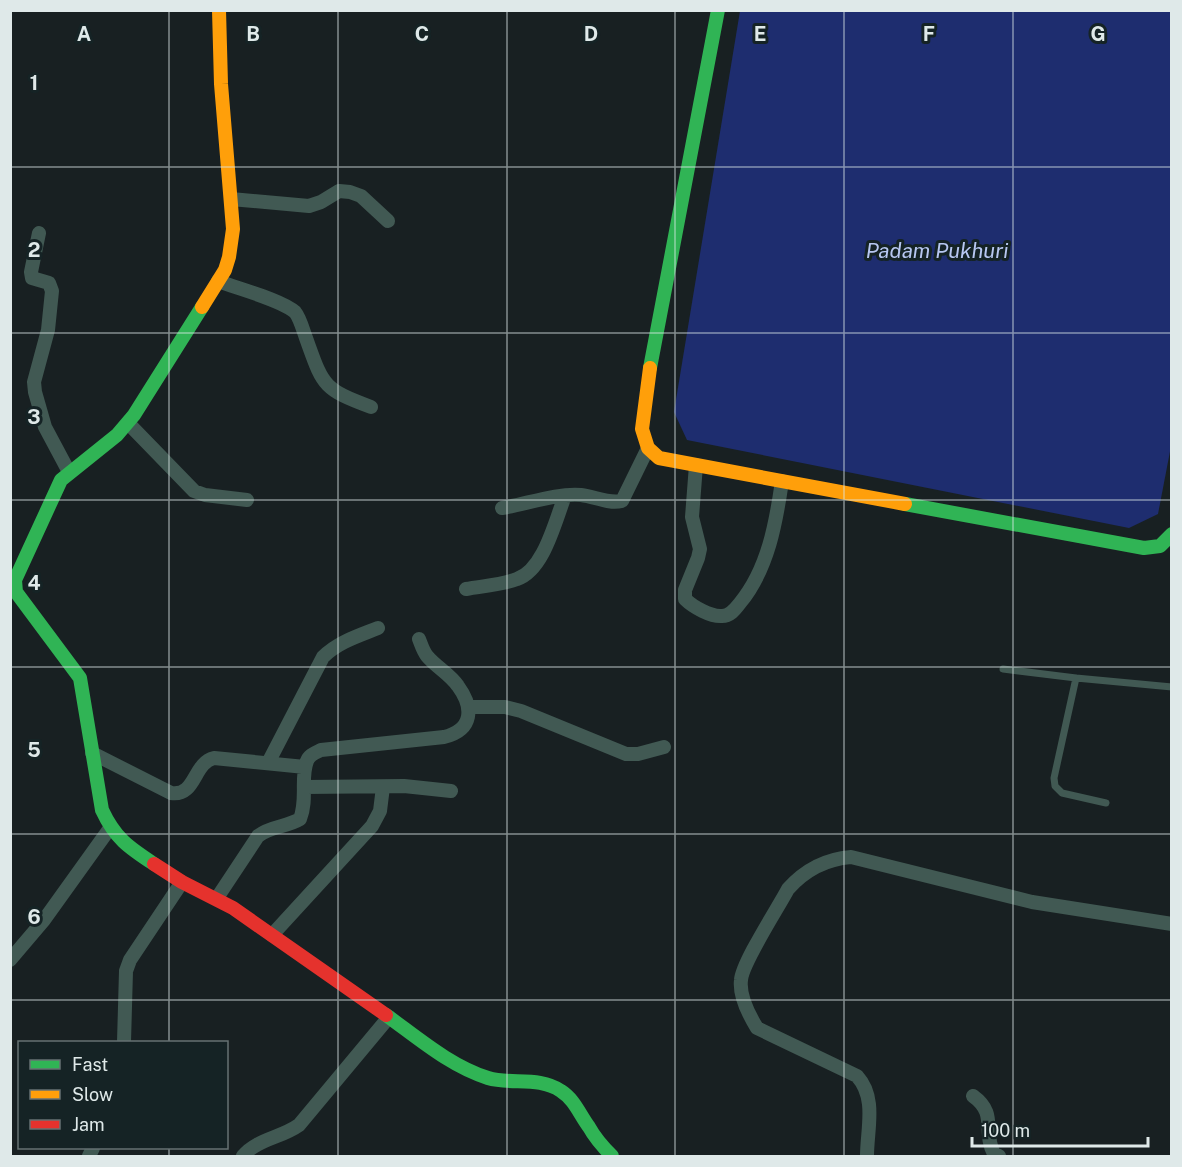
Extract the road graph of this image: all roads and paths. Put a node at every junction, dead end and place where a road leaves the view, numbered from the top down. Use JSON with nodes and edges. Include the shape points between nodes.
{"nodes":[{"id":1,"x":219,"y":10,"type":"edge"},
{"id":2,"x":718,"y":10,"type":"edge"},
{"id":3,"x":231,"y":199,"type":"junction"},
{"id":4,"x":388,"y":221,"type":"dead end"},
{"id":5,"x":39,"y":233,"type":"dead end"},
{"id":6,"x":218,"y":281,"type":"junction"},
{"id":7,"x":371,"y":407,"type":"dead end"},
{"id":8,"x":128,"y":423,"type":"junction"},
{"id":9,"x":648,"y":448,"type":"junction"},
{"id":10,"x":696,"y":465,"type":"junction"},
{"id":11,"x":69,"y":472,"type":"junction"},
{"id":12,"x":782,"y":481,"type":"junction"},
{"id":13,"x":565,"y":496,"type":"junction"},
{"id":14,"x":247,"y":500,"type":"dead end"},
{"id":15,"x":502,"y":508,"type":"dead end"},
{"id":16,"x":1172,"y":534,"type":"edge"},
{"id":17,"x":466,"y":589,"type":"dead end"},
{"id":18,"x":13,"y":593,"type":"edge"},
{"id":19,"x":378,"y":628,"type":"dead end"},
{"id":20,"x":419,"y":639,"type":"dead end"},
{"id":21,"x":1003,"y":669,"type":"dead end"},
{"id":22,"x":1076,"y":678,"type":"junction"},
{"id":23,"x":1172,"y":687,"type":"edge"},
{"id":24,"x":468,"y":707,"type":"junction"},
{"id":25,"x":664,"y":747,"type":"dead end"},
{"id":26,"x":92,"y":753,"type":"junction"},
{"id":27,"x":268,"y":763,"type":"junction"},
{"id":28,"x":305,"y":767,"type":"junction"},
{"id":29,"x":305,"y":787,"type":"junction"},
{"id":30,"x":383,"y":787,"type":"junction"},
{"id":31,"x":451,"y":791,"type":"dead end"},
{"id":32,"x":1106,"y":803,"type":"dead end"},
{"id":33,"x":110,"y":828,"type":"junction"},
{"id":34,"x":182,"y":882,"type":"junction"},
{"id":35,"x":218,"y":898,"type":"junction"},
{"id":36,"x":1172,"y":924,"type":"edge"},
{"id":37,"x":272,"y":935,"type":"junction"},
{"id":38,"x":10,"y":960,"type":"edge"},
{"id":39,"x":390,"y":1017,"type":"junction"},
{"id":40,"x":124,"y":1041,"type":"edge"},
{"id":41,"x":974,"y":1096,"type":"dead end"},
{"id":42,"x":243,"y":1156,"type":"edge"},
{"id":43,"x":612,"y":1156,"type":"edge"},
{"id":44,"x":867,"y":1156,"type":"edge"},
{"id":45,"x":999,"y":1156,"type":"edge"}],
"edges":[{"from":1,"to":3,"type":"street","via":[[218,46]]},
{"from":2,"to":9,"type":"street","via":[[646,390],[642,429]]},
{"from":3,"to":4,"type":"street","via":[[309,206],[339,190],[361,196]]},
{"from":3,"to":6,"type":"street","via":[[231,249]]},
{"from":5,"to":11,"type":"street","via":[[32,278],[49,283],[52,291],[35,392],[45,427]]},
{"from":6,"to":7,"type":"street","via":[[296,313],[319,375],[328,387]]},
{"from":6,"to":8,"type":"street"},
{"from":8,"to":11,"type":"street"},
{"from":8,"to":14,"type":"street","via":[[194,492]]},
{"from":9,"to":10,"type":"street","via":[[659,458]]},
{"from":9,"to":13,"type":"street","via":[[622,501]]},
{"from":10,"to":12,"type":"street"},
{"from":10,"to":12,"type":"street","via":[[692,517],[700,549],[685,599],[713,615],[733,612],[752,588],[768,547]]},
{"from":11,"to":18,"type":"street","via":[[58,486],[15,580]]},
{"from":12,"to":16,"type":"street","via":[[1144,548],[1157,548]]},
{"from":13,"to":15,"type":"street"},
{"from":13,"to":17,"type":"street","via":[[538,563],[530,573]]},
{"from":18,"to":26,"type":"street","via":[[80,678]]},
{"from":19,"to":27,"type":"street","via":[[343,642],[323,657]]},
{"from":20,"to":24,"type":"street","via":[[427,656],[458,685]]},
{"from":21,"to":22,"type":"lane"},
{"from":22,"to":23,"type":"lane"},
{"from":22,"to":32,"type":"lane","via":[[1055,786],[1062,793]]},
{"from":24,"to":25,"type":"street","via":[[522,711],[626,754]]},
{"from":24,"to":28,"type":"street","via":[[466,724],[454,734],[321,750],[307,759]]},
{"from":26,"to":27,"type":"street","via":[[177,794],[189,788],[207,760]]},
{"from":26,"to":33,"type":"street","via":[[102,810]]},
{"from":27,"to":28,"type":"street"},
{"from":28,"to":29,"type":"street"},
{"from":29,"to":30,"type":"street"},
{"from":29,"to":35,"type":"street","via":[[300,819],[258,836]]},
{"from":30,"to":31,"type":"street"},
{"from":30,"to":37,"type":"street","via":[[377,820]]},
{"from":33,"to":34,"type":"street"},
{"from":33,"to":38,"type":"street"},
{"from":34,"to":35,"type":"street"},
{"from":34,"to":40,"type":"street","via":[[129,960]]},
{"from":35,"to":37,"type":"street"},
{"from":36,"to":44,"type":"street","via":[[1032,902],[851,857],[823,862],[797,879],[743,971],[741,990],[758,1028],[857,1077],[866,1086]]},
{"from":37,"to":39,"type":"street"},
{"from":39,"to":42,"type":"street","via":[[298,1125],[258,1144]]},
{"from":39,"to":43,"type":"street","via":[[464,1068],[493,1079],[541,1083],[563,1092]]},
{"from":41,"to":45,"type":"street","via":[[987,1111],[989,1146]]}]}
